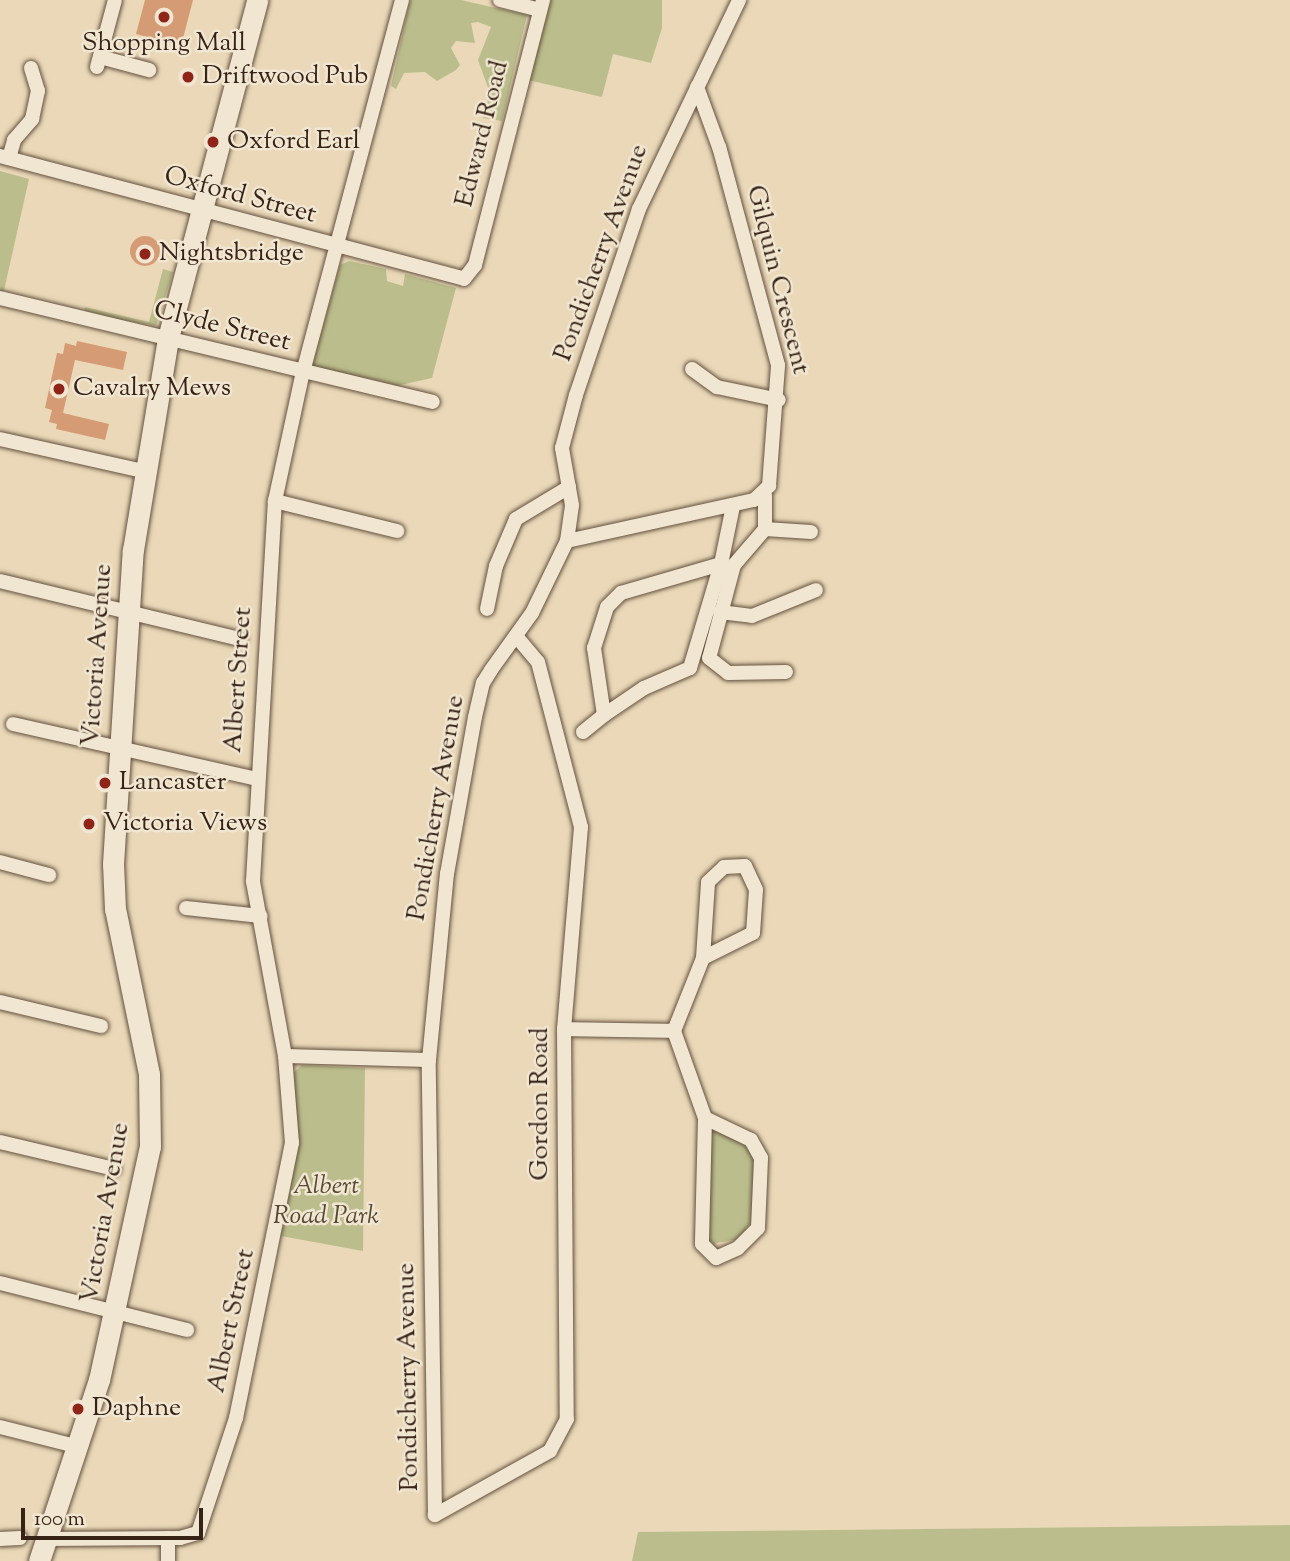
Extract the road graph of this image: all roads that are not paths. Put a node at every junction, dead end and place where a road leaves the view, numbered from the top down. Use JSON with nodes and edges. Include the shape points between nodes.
{"nodes":[{"id":1,"x":115,"y":0,"type":"edge"},
{"id":2,"x":257,"y":0,"type":"edge"},
{"id":3,"x":402,"y":0,"type":"edge"},
{"id":4,"x":499,"y":0,"type":"edge"},
{"id":5,"x":739,"y":0,"type":"edge"},
{"id":6,"x":541,"y":5,"type":"edge"},
{"id":7,"x":31,"y":68,"type":"dead end"},
{"id":8,"x":149,"y":70,"type":"dead end"},
{"id":9,"x":697,"y":87,"type":"junction"},
{"id":10,"x":7,"y":140,"type":"edge"},
{"id":11,"x":4,"y":157,"type":"edge"},
{"id":12,"x":201,"y":211,"type":"junction"},
{"id":13,"x":336,"y":248,"type":"junction"},
{"id":14,"x":467,"y":278,"type":"joint"},
{"id":15,"x":0,"y":298,"type":"edge"},
{"id":16,"x":168,"y":338,"type":"junction"},
{"id":17,"x":692,"y":369,"type":"dead end"},
{"id":18,"x":303,"y":372,"type":"junction"},
{"id":19,"x":779,"y":400,"type":"junction"},
{"id":20,"x":433,"y":402,"type":"dead end"},
{"id":21,"x":0,"y":439,"type":"edge"},
{"id":22,"x":143,"y":471,"type":"junction"},
{"id":23,"x":569,"y":486,"type":"junction"},
{"id":24,"x":765,"y":495,"type":"junction"},
{"id":25,"x":275,"y":502,"type":"junction"},
{"id":26,"x":733,"y":506,"type":"junction"},
{"id":27,"x":765,"y":529,"type":"junction"},
{"id":28,"x":397,"y":531,"type":"dead end"},
{"id":29,"x":811,"y":532,"type":"dead end"},
{"id":30,"x":567,"y":541,"type":"junction"},
{"id":31,"x":721,"y":564,"type":"junction"},
{"id":32,"x":0,"y":581,"type":"edge"},
{"id":33,"x":816,"y":590,"type":"dead end"},
{"id":34,"x":487,"y":609,"type":"dead end"},
{"id":35,"x":128,"y":610,"type":"junction"},
{"id":36,"x":720,"y":612,"type":"junction"},
{"id":37,"x":516,"y":636,"type":"junction"},
{"id":38,"x":240,"y":639,"type":"dead end"},
{"id":39,"x":786,"y":672,"type":"dead end"},
{"id":40,"x":604,"y":715,"type":"junction"},
{"id":41,"x":13,"y":724,"type":"dead end"},
{"id":42,"x":583,"y":732,"type":"dead end"},
{"id":43,"x":119,"y":748,"type":"junction"},
{"id":44,"x":257,"y":779,"type":"junction"},
{"id":45,"x":0,"y":862,"type":"edge"},
{"id":46,"x":49,"y":875,"type":"dead end"},
{"id":47,"x":186,"y":908,"type":"dead end"},
{"id":48,"x":261,"y":916,"type":"junction"},
{"id":49,"x":703,"y":958,"type":"junction"},
{"id":50,"x":0,"y":1002,"type":"edge"},
{"id":51,"x":101,"y":1026,"type":"dead end"},
{"id":52,"x":564,"y":1029,"type":"junction"},
{"id":53,"x":674,"y":1031,"type":"junction"},
{"id":54,"x":285,"y":1056,"type":"junction"},
{"id":55,"x":429,"y":1060,"type":"junction"},
{"id":56,"x":705,"y":1118,"type":"junction"},
{"id":57,"x":0,"y":1142,"type":"edge"},
{"id":58,"x":114,"y":1169,"type":"dead end"},
{"id":59,"x":0,"y":1283,"type":"edge"},
{"id":60,"x":117,"y":1311,"type":"junction"},
{"id":61,"x":187,"y":1329,"type":"dead end"},
{"id":62,"x":0,"y":1427,"type":"edge"},
{"id":63,"x":79,"y":1447,"type":"junction"},
{"id":64,"x":435,"y":1515,"type":"joint"},
{"id":65,"x":20,"y":1538,"type":"dead end"},
{"id":66,"x":168,"y":1538,"type":"junction"},
{"id":67,"x":0,"y":1539,"type":"edge"},
{"id":68,"x":47,"y":1539,"type":"junction"},
{"id":69,"x":39,"y":1561,"type":"edge"},
{"id":70,"x":168,"y":1561,"type":"edge"}],
"edges":[{"from":1,"to":8,"type":"street","via":[[99,62]]},
{"from":2,"to":12,"type":"street","name":"Victoria Avenue"},
{"from":3,"to":13,"type":"street","name":"Albert Street"},
{"from":4,"to":6,"type":"street"},
{"from":5,"to":9,"type":"street","name":"Pondicherry Avenue"},
{"from":6,"to":14,"type":"street","name":"Edward Road","via":[[475,265]]},
{"from":7,"to":10,"type":"street","via":[[38,91],[32,119]]},
{"from":9,"to":19,"type":"street","name":"Gilquin Crescent","via":[[719,147],[778,365]]},
{"from":9,"to":23,"type":"street","name":"Pondicherry Avenue","via":[[639,209],[573,407],[562,448]]},
{"from":10,"to":11,"type":"street"},
{"from":11,"to":12,"type":"street","name":"Oxford Street"},
{"from":12,"to":13,"type":"street","name":"Oxford Street"},
{"from":12,"to":16,"type":"street","name":"Victoria Avenue"},
{"from":13,"to":14,"type":"street","name":"Oxford Street"},
{"from":13,"to":18,"type":"street","name":"Albert Street"},
{"from":15,"to":16,"type":"street","name":"Clyde Street"},
{"from":16,"to":18,"type":"street","name":"Clyde Street"},
{"from":16,"to":22,"type":"street","name":"Victoria Avenue"},
{"from":17,"to":19,"type":"street","via":[[717,387]]},
{"from":18,"to":20,"type":"street","name":"Clyde Street"},
{"from":18,"to":25,"type":"street","name":"Albert Street"},
{"from":19,"to":24,"type":"street","name":"Gilquin Crescent"},
{"from":21,"to":22,"type":"street"},
{"from":22,"to":35,"type":"street","name":"Victoria Avenue"},
{"from":23,"to":30,"type":"street","name":"Pondicherry Avenue","via":[[572,520]]},
{"from":23,"to":34,"type":"street","via":[[516,519],[495,566]]},
{"from":24,"to":26,"type":"street"},
{"from":24,"to":27,"type":"street","name":"Gilquin Crescent"},
{"from":25,"to":28,"type":"street"},
{"from":25,"to":44,"type":"street","name":"Albert Street"},
{"from":26,"to":30,"type":"street"},
{"from":26,"to":31,"type":"street"},
{"from":27,"to":29,"type":"street"},
{"from":27,"to":36,"type":"street","via":[[738,555]]},
{"from":30,"to":37,"type":"street","name":"Pondicherry Avenue"},
{"from":31,"to":40,"type":"street","via":[[690,668],[644,688]]},
{"from":31,"to":40,"type":"street","via":[[621,593],[607,607],[594,648]]},
{"from":32,"to":35,"type":"street"},
{"from":33,"to":36,"type":"street","via":[[752,617]]},
{"from":35,"to":38,"type":"street"},
{"from":35,"to":43,"type":"street","name":"Victoria Avenue"},
{"from":36,"to":39,"type":"street","via":[[709,653],[712,666],[728,673]]},
{"from":37,"to":52,"type":"street","name":"Gordon Road","via":[[538,662],[581,827]]},
{"from":37,"to":55,"type":"street","name":"Pondicherry Avenue","via":[[483,684],[472,730],[447,874]]},
{"from":40,"to":42,"type":"street"},
{"from":41,"to":43,"type":"street"},
{"from":43,"to":44,"type":"street"},
{"from":43,"to":60,"type":"street","name":"Victoria Avenue","via":[[115,909],[149,1074],[152,1112],[148,1157]]},
{"from":44,"to":48,"type":"street","name":"Albert Street","via":[[253,881]]},
{"from":45,"to":46,"type":"street"},
{"from":47,"to":48,"type":"street"},
{"from":48,"to":54,"type":"street","name":"Albert Street"},
{"from":49,"to":49,"type":"street","via":[[753,933],[756,890],[753,873],[745,866],[724,867],[708,882]]},
{"from":49,"to":53,"type":"street"},
{"from":50,"to":51,"type":"street"},
{"from":52,"to":53,"type":"street"},
{"from":52,"to":64,"type":"street","name":"Gordon Road","via":[[565,1432],[550,1451]]},
{"from":53,"to":56,"type":"street"},
{"from":54,"to":55,"type":"street"},
{"from":54,"to":66,"type":"street","name":"Albert Street","via":[[291,1158],[236,1418],[198,1533]]},
{"from":55,"to":64,"type":"street","name":"Pondicherry Avenue"},
{"from":56,"to":56,"type":"street","via":[[702,1244],[716,1258],[738,1248],[758,1228],[761,1158],[751,1140]]},
{"from":57,"to":58,"type":"street"},
{"from":59,"to":60,"type":"street"},
{"from":60,"to":61,"type":"street"},
{"from":60,"to":63,"type":"street","name":"Victoria Avenue"},
{"from":62,"to":63,"type":"street"},
{"from":63,"to":68,"type":"street","name":"Victoria Avenue"},
{"from":65,"to":67,"type":"street"},
{"from":66,"to":68,"type":"street"},
{"from":66,"to":70,"type":"street"},
{"from":68,"to":69,"type":"street","name":"Victoria Avenue"}]}
